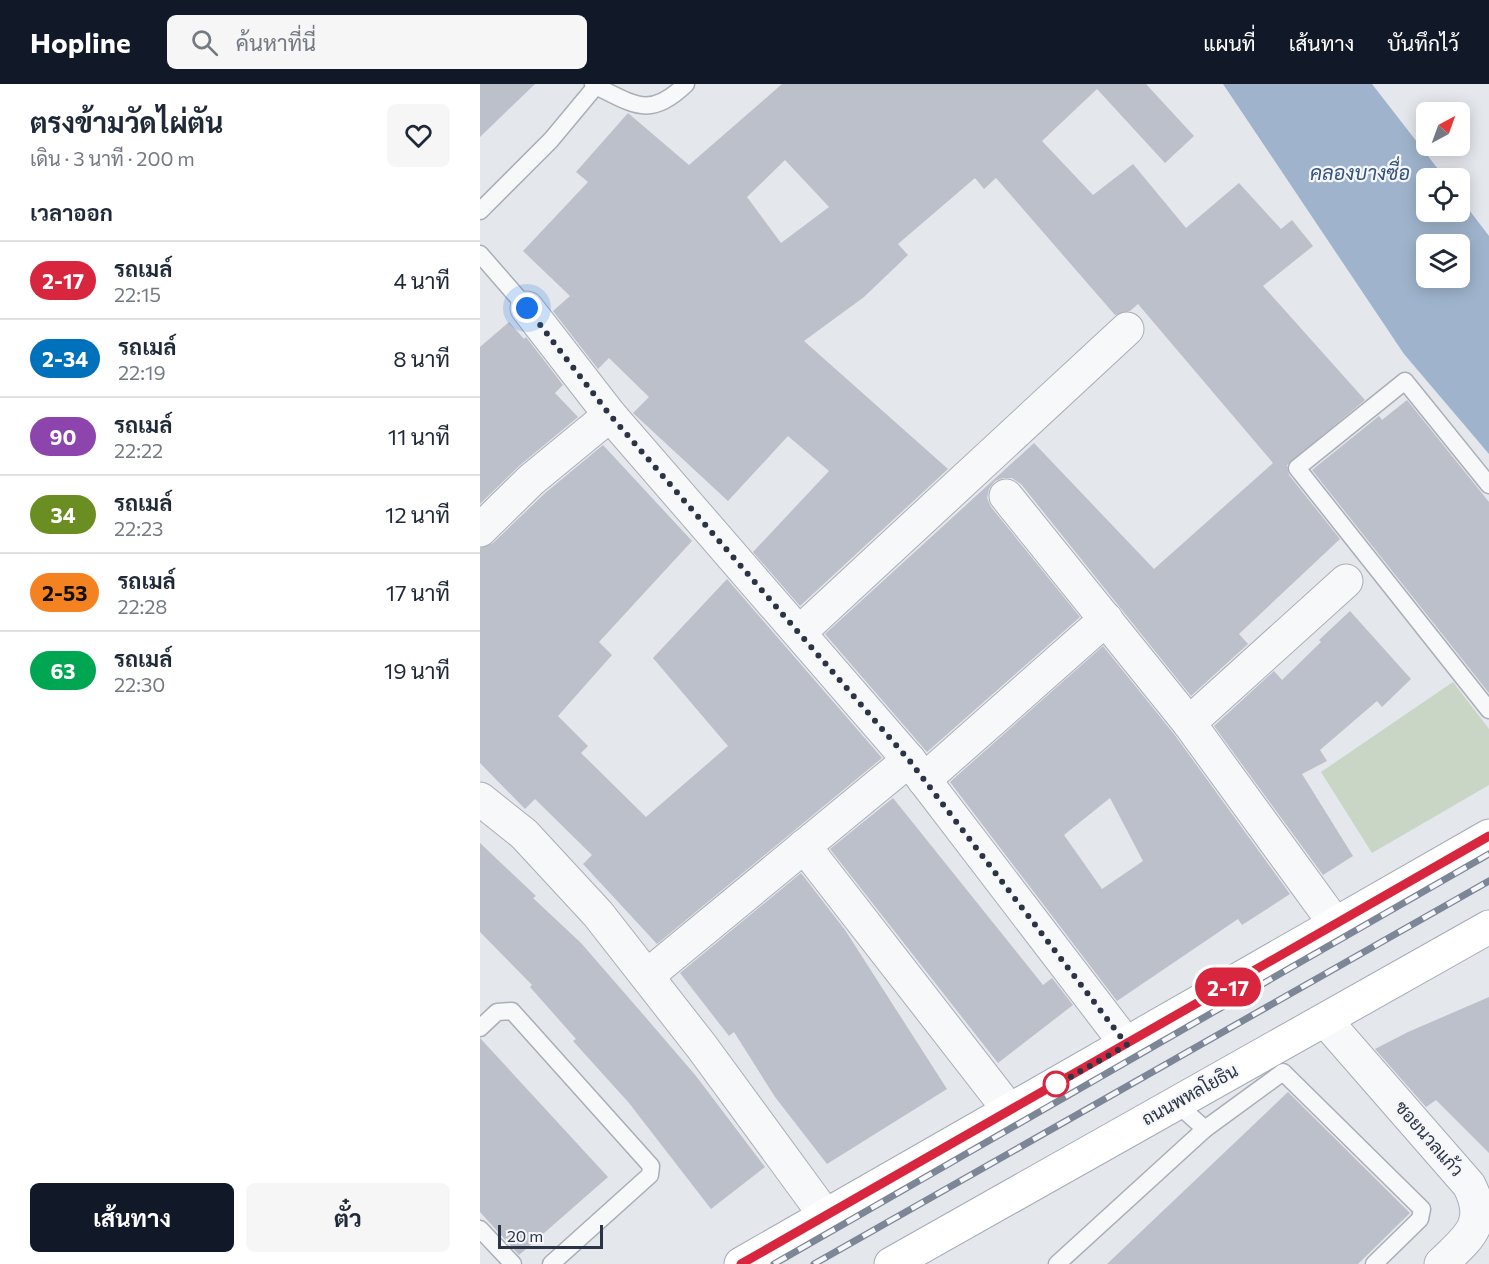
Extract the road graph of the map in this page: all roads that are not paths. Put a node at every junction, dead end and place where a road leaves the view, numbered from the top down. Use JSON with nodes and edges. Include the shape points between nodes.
{"nodes":[{"id":1,"x":686,"y":84,"type":"edge"},
{"id":2,"x":595,"y":85,"type":"edge"},
{"id":3,"x":480,"y":211,"type":"edge"},
{"id":4,"x":480,"y":254,"type":"edge"},
{"id":5,"x":492,"y":270,"type":"junction"},
{"id":6,"x":480,"y":282,"type":"edge"},
{"id":7,"x":527,"y":308,"type":"joint"},
{"id":8,"x":1127,"y":329,"type":"dead end"},
{"id":9,"x":610,"y":415,"type":"junction"},
{"id":10,"x":1485,"y":485,"type":"edge"},
{"id":11,"x":1006,"y":496,"type":"dead end"},
{"id":12,"x":480,"y":530,"type":"edge"},
{"id":13,"x":1346,"y":581,"type":"dead end"},
{"id":14,"x":1106,"y":619,"type":"junction"},
{"id":15,"x":800,"y":632,"type":"junction"},
{"id":16,"x":1489,"y":710,"type":"edge"},
{"id":17,"x":1190,"y":723,"type":"junction"},
{"id":18,"x":916,"y":770,"type":"junction"},
{"id":19,"x":480,"y":799,"type":"edge"},
{"id":20,"x":1489,"y":836,"type":"edge"},
{"id":21,"x":804,"y":846,"type":"junction"},
{"id":22,"x":1336,"y":926,"type":"junction"},
{"id":23,"x":1489,"y":927,"type":"edge"},
{"id":24,"x":647,"y":976,"type":"junction"},
{"id":25,"x":1326,"y":1020,"type":"junction"},
{"id":26,"x":480,"y":1028,"type":"edge"},
{"id":27,"x":1127,"y":1045,"type":"junction"},
{"id":28,"x":1176,"y":1103,"type":"junction"},
{"id":29,"x":1010,"y":1111,"type":"junction"},
{"id":30,"x":1205,"y":1130,"type":"junction"},
{"id":31,"x":825,"y":1215,"type":"junction"},
{"id":32,"x":480,"y":1230,"type":"edge"},
{"id":33,"x":513,"y":1264,"type":"edge"},
{"id":34,"x":551,"y":1264,"type":"edge"},
{"id":35,"x":741,"y":1264,"type":"edge"},
{"id":36,"x":891,"y":1264,"type":"edge"},
{"id":37,"x":1057,"y":1264,"type":"edge"},
{"id":38,"x":1374,"y":1264,"type":"edge"},
{"id":39,"x":1441,"y":1264,"type":"edge"}],
"edges":[{"from":1,"to":2,"type":"lane","via":[[656,106],[640,106]]},
{"from":2,"to":3,"type":"lane","via":[[551,140]]},
{"from":4,"to":5,"type":"lane"},
{"from":5,"to":6,"type":"lane"},
{"from":5,"to":7,"type":"lane"},
{"from":7,"to":9,"type":"street"},
{"from":8,"to":15,"type":"street"},
{"from":9,"to":12,"type":"street","via":[[531,480]]},
{"from":9,"to":15,"type":"street"},
{"from":10,"to":16,"type":"lane","via":[[1405,381],[1297,468]]},
{"from":11,"to":14,"type":"street"},
{"from":13,"to":17,"type":"street"},
{"from":14,"to":17,"type":"street"},
{"from":14,"to":18,"type":"street"},
{"from":15,"to":18,"type":"street"},
{"from":17,"to":22,"type":"street"},
{"from":18,"to":21,"type":"street"},
{"from":18,"to":27,"type":"street"},
{"from":19,"to":24,"type":"street","via":[[524,834],[598,914]]},
{"from":20,"to":22,"type":"main road"},
{"from":21,"to":24,"type":"street"},
{"from":21,"to":29,"type":"street"},
{"from":22,"to":27,"type":"main road"},
{"from":23,"to":25,"type":"main road","name":"ถนนพหลโยธิน"},
{"from":24,"to":31,"type":"street"},
{"from":25,"to":28,"type":"main road","name":"ถนนพหลโยธิน"},
{"from":25,"to":39,"type":"street","name":"ซอยนวลแก้ว","via":[[1469,1185],[1478,1201],[1480,1215],[1470,1236]]},
{"from":26,"to":34,"type":"lane","via":[[497,1012],[512,1011],[651,1166],[650,1175]]},
{"from":27,"to":29,"type":"main road"},
{"from":28,"to":30,"type":"lane"},
{"from":28,"to":36,"type":"main road","name":"ถนนพหลโยธิน"},
{"from":29,"to":31,"type":"main road"},
{"from":30,"to":37,"type":"lane"},
{"from":30,"to":38,"type":"lane","via":[[1283,1072],[1422,1209],[1420,1218]]},
{"from":31,"to":35,"type":"main road"},
{"from":32,"to":33,"type":"lane"}]}
